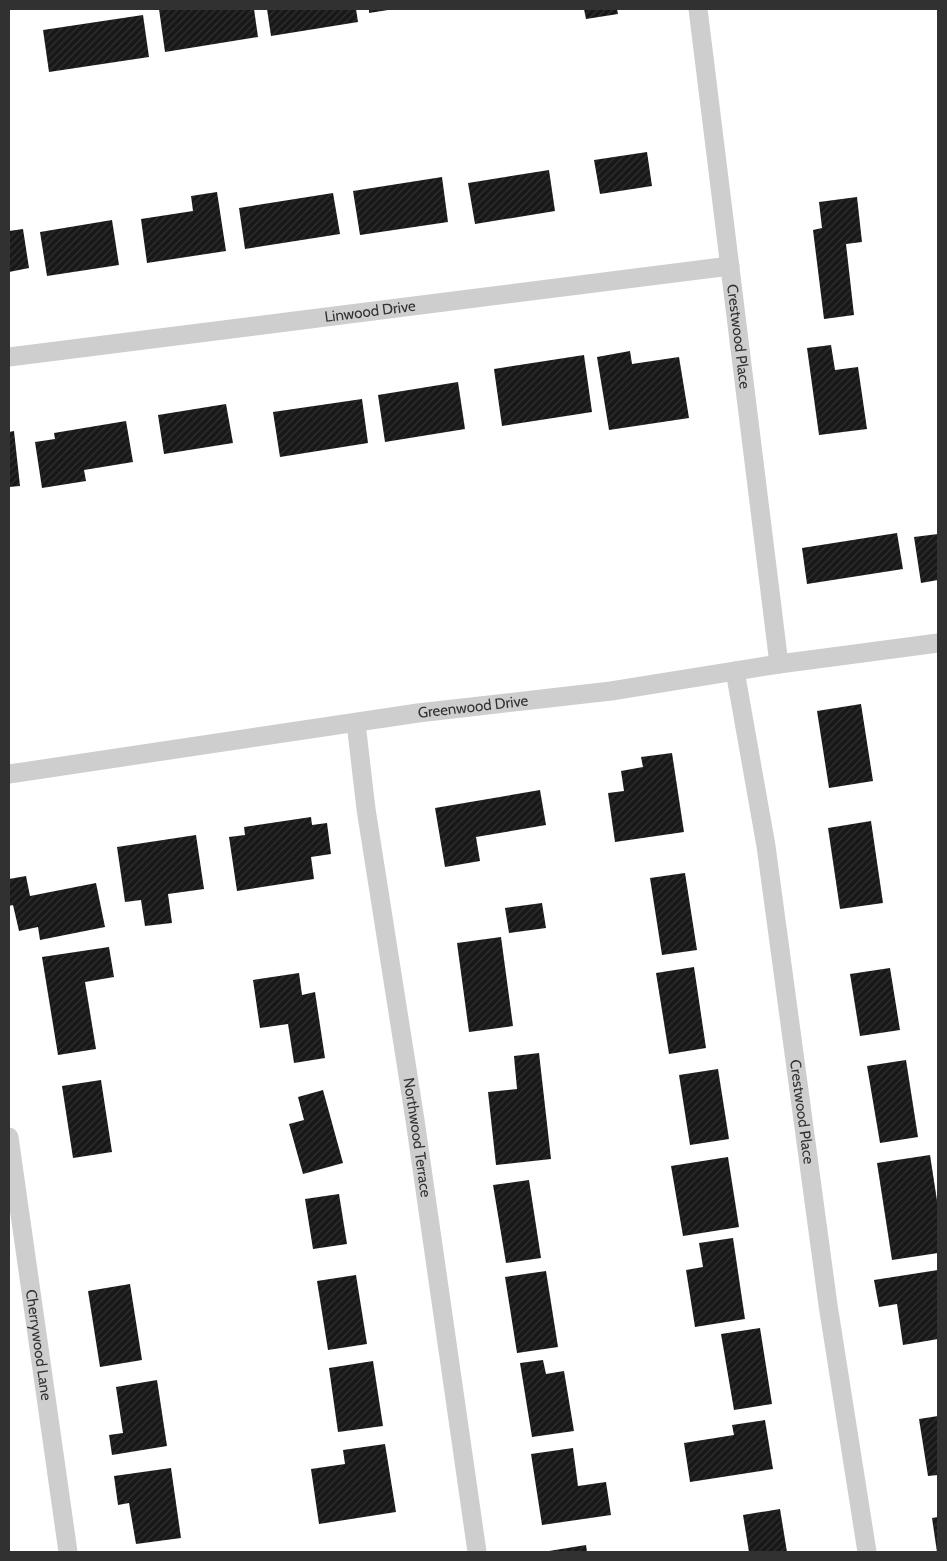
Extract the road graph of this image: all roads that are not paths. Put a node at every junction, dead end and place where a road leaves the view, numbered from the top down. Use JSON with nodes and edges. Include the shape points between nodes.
{"nodes":[{"id":1,"x":698,"y":9,"type":"edge"},
{"id":2,"x":730,"y":266,"type":"junction"},
{"id":3,"x":9,"y":358,"type":"edge"},
{"id":4,"x":938,"y":644,"type":"edge"},
{"id":5,"x":779,"y":664,"type":"junction"},
{"id":6,"x":735,"y":671,"type":"junction"},
{"id":7,"x":356,"y":723,"type":"junction"},
{"id":8,"x":9,"y":774,"type":"edge"},
{"id":9,"x":9,"y":1137,"type":"edge"},
{"id":10,"x":68,"y":1552,"type":"edge"},
{"id":11,"x":477,"y":1552,"type":"edge"},
{"id":12,"x":867,"y":1552,"type":"edge"}],
"edges":[{"from":1,"to":2,"type":"street","name":"Crestwood Place"},
{"from":2,"to":3,"type":"street","name":"Linwood Drive"},
{"from":2,"to":5,"type":"street","name":"Crestwood Place"},
{"from":4,"to":5,"type":"street","name":"Greenwood Drive"},
{"from":5,"to":6,"type":"street","name":"Greenwood Drive"},
{"from":6,"to":7,"type":"street","name":"Greenwood Drive","via":[[611,691]]},
{"from":6,"to":12,"type":"street","name":"Crestwood Place","via":[[766,846],[828,1305]]},
{"from":7,"to":8,"type":"street","name":"Greenwood Drive"},
{"from":7,"to":11,"type":"street","name":"Northwood Terrace","via":[[366,810],[415,1120]]},
{"from":9,"to":10,"type":"street","name":"Cherrywood Lane"}]}
